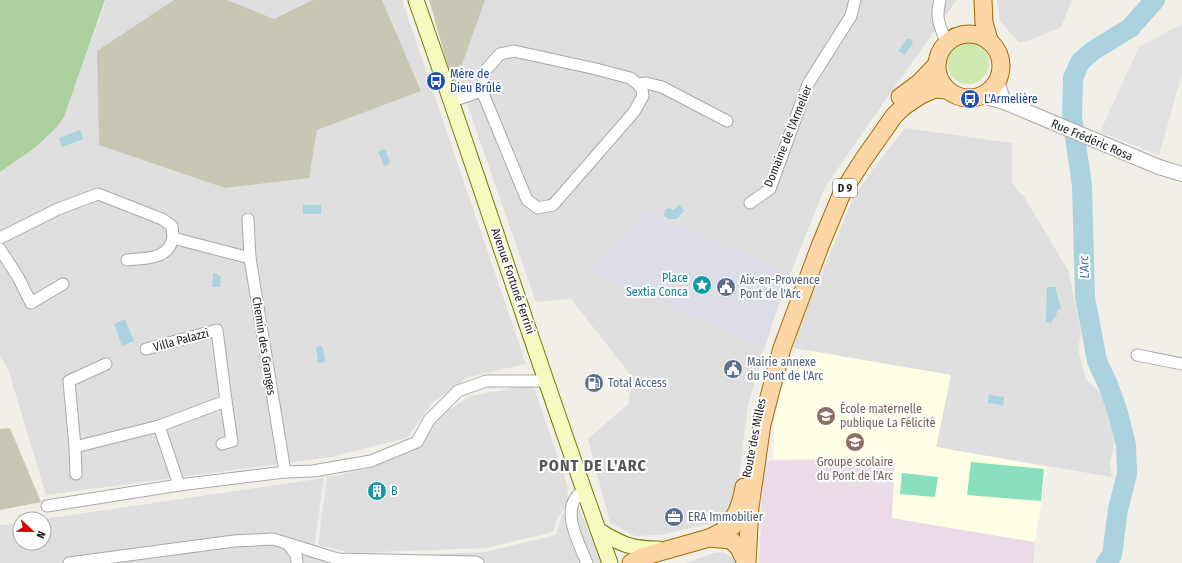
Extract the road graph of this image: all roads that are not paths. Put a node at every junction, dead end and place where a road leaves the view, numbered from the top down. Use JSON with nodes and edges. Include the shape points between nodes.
{"nodes":[{"id":1,"x":416,"y":0,"type":"edge"},
{"id":2,"x":855,"y":0,"type":"edge"},
{"id":3,"x":940,"y":0,"type":"edge"},
{"id":4,"x":976,"y":0,"type":"edge"},
{"id":5,"x":983,"y":0,"type":"edge"},
{"id":6,"x":950,"y":37,"type":"junction"},
{"id":7,"x":989,"y":40,"type":"junction"},
{"id":8,"x":936,"y":66,"type":"junction"},
{"id":9,"x":997,"y":82,"type":"junction"},
{"id":10,"x":638,"y":84,"type":"junction"},
{"id":11,"x":947,"y":90,"type":"junction"},
{"id":12,"x":482,"y":91,"type":"junction"},
{"id":13,"x":982,"y":96,"type":"junction"},
{"id":14,"x":452,"y":100,"type":"junction"},
{"id":15,"x":1008,"y":105,"type":"junction"},
{"id":16,"x":727,"y":121,"type":"dead end"},
{"id":17,"x":1182,"y":174,"type":"edge"},
{"id":18,"x":750,"y":203,"type":"dead end"},
{"id":19,"x":248,"y":219,"type":"dead end"},
{"id":20,"x":0,"y":238,"type":"edge"},
{"id":21,"x":173,"y":238,"type":"junction"},
{"id":22,"x":0,"y":249,"type":"edge"},
{"id":23,"x":250,"y":258,"type":"junction"},
{"id":24,"x":809,"y":259,"type":"junction"},
{"id":25,"x":128,"y":260,"type":"dead end"},
{"id":26,"x":63,"y":284,"type":"dead end"},
{"id":27,"x":146,"y":349,"type":"dead end"},
{"id":28,"x":1137,"y":355,"type":"dead end"},
{"id":29,"x":106,"y":364,"type":"dead end"},
{"id":30,"x":1182,"y":364,"type":"edge"},
{"id":31,"x":546,"y":381,"type":"junction"},
{"id":32,"x":226,"y":401,"type":"junction"},
{"id":33,"x":159,"y":426,"type":"junction"},
{"id":34,"x":222,"y":444,"type":"dead end"},
{"id":35,"x":75,"y":447,"type":"junction"},
{"id":36,"x":285,"y":472,"type":"junction"},
{"id":37,"x":76,"y":474,"type":"dead end"},
{"id":38,"x":179,"y":485,"type":"junction"},
{"id":39,"x":583,"y":491,"type":"junction"},
{"id":40,"x":746,"y":504,"type":"junction"},
{"id":41,"x":47,"y":506,"type":"dead end"},
{"id":42,"x":598,"y":530,"type":"junction"},
{"id":43,"x":716,"y":534,"type":"junction"},
{"id":44,"x":288,"y":544,"type":"junction"},
{"id":45,"x":669,"y":550,"type":"junction"},
{"id":46,"x":335,"y":561,"type":"edge"},
{"id":47,"x":69,"y":563,"type":"edge"},
{"id":48,"x":297,"y":563,"type":"edge"},
{"id":49,"x":478,"y":563,"type":"edge"},
{"id":50,"x":587,"y":563,"type":"edge"},
{"id":51,"x":610,"y":563,"type":"edge"},
{"id":52,"x":631,"y":563,"type":"edge"},
{"id":53,"x":746,"y":563,"type":"edge"}],
"edges":[{"from":1,"to":14,"type":"main road","name":"Avenue Fortuné Ferrini"},
{"from":2,"to":18,"type":"street","name":"Domaine de l'Armelier","via":[[852,16],[808,84],[770,189]]},
{"from":3,"to":6,"type":"street","via":[[938,23]]},
{"from":4,"to":6,"type":"main road","via":[[972,16]]},
{"from":5,"to":7,"type":"main road","via":[[984,23]]},
{"from":6,"to":7,"type":"main road","via":[[976,34]]},
{"from":6,"to":8,"type":"main road","via":[[939,53]]},
{"from":7,"to":9,"type":"main road","via":[[997,48],[1001,59],[1001,71]]},
{"from":8,"to":11,"type":"main road","via":[[937,75]]},
{"from":8,"to":24,"type":"main road","name":"Route des Milles","number":"D 9","via":[[887,110],[855,153],[832,189]]},
{"from":9,"to":13,"type":"main road"},
{"from":9,"to":15,"type":"street"},
{"from":10,"to":12,"type":"street","via":[[630,78],[514,51],[500,54],[485,71]]},
{"from":10,"to":12,"type":"street","via":[[643,96],[634,112],[552,205],[538,208],[527,200]]},
{"from":10,"to":16,"type":"street","via":[[662,87]]},
{"from":11,"to":13,"type":"main road","via":[[958,97],[970,99]]},
{"from":11,"to":24,"type":"main road","name":"Route des Milles","number":"D 9","via":[[935,89],[921,95],[894,116],[842,193]]},
{"from":12,"to":14,"type":"street"},
{"from":13,"to":15,"type":"street","name":"Rue Frédéric Rosa"},
{"from":14,"to":31,"type":"main road","name":"Avenue Fortuné Ferrini"},
{"from":15,"to":17,"type":"street","name":"Rue Frédéric Rosa","via":[[1141,160]]},
{"from":19,"to":23,"type":"street","name":"Chemin des Granges"},
{"from":20,"to":21,"type":"street","via":[[58,209],[98,194],[162,219],[172,226]]},
{"from":21,"to":23,"type":"street"},
{"from":21,"to":25,"type":"street","via":[[165,253]]},
{"from":22,"to":26,"type":"street","via":[[31,303]]},
{"from":23,"to":36,"type":"street","name":"Chemin des Granges"},
{"from":24,"to":40,"type":"main road","name":"Route des Milles","number":"D 9","via":[[770,366],[755,424]]},
{"from":27,"to":32,"type":"street","name":"Villa Palazzi","via":[[217,330]]},
{"from":28,"to":30,"type":"street"},
{"from":29,"to":35,"type":"street","via":[[69,381]]},
{"from":31,"to":36,"type":"street","via":[[486,381],[458,391],[428,420],[417,442],[371,461],[314,471]]},
{"from":31,"to":39,"type":"main road","name":"Avenue Fortuné Ferrini"},
{"from":32,"to":33,"type":"street"},
{"from":32,"to":34,"type":"street","name":"Villa Palazzi","via":[[232,441]]},
{"from":33,"to":35,"type":"street"},
{"from":33,"to":38,"type":"street"},
{"from":35,"to":37,"type":"street"},
{"from":36,"to":38,"type":"street"},
{"from":38,"to":41,"type":"street"},
{"from":39,"to":42,"type":"main road","name":"Avenue Fortuné Ferrini"},
{"from":39,"to":50,"type":"street","via":[[575,499],[570,510],[574,530]]},
{"from":40,"to":43,"type":"main road","via":[[743,517],[736,524]]},
{"from":40,"to":53,"type":"main road","number":"D 9"},
{"from":42,"to":45,"type":"main road","via":[[622,544],[641,549]]},
{"from":42,"to":51,"type":"main road","name":"Avenue Fortuné Ferrini"},
{"from":43,"to":45,"type":"main road"},
{"from":43,"to":53,"type":"main road","via":[[731,540],[739,548]]},
{"from":44,"to":46,"type":"street"},
{"from":44,"to":47,"type":"street","via":[[273,539],[234,541]]},
{"from":44,"to":48,"type":"street","via":[[296,555]]},
{"from":45,"to":52,"type":"main road","via":[[642,557]]},
{"from":46,"to":49,"type":"street","via":[[431,560]]}]}
